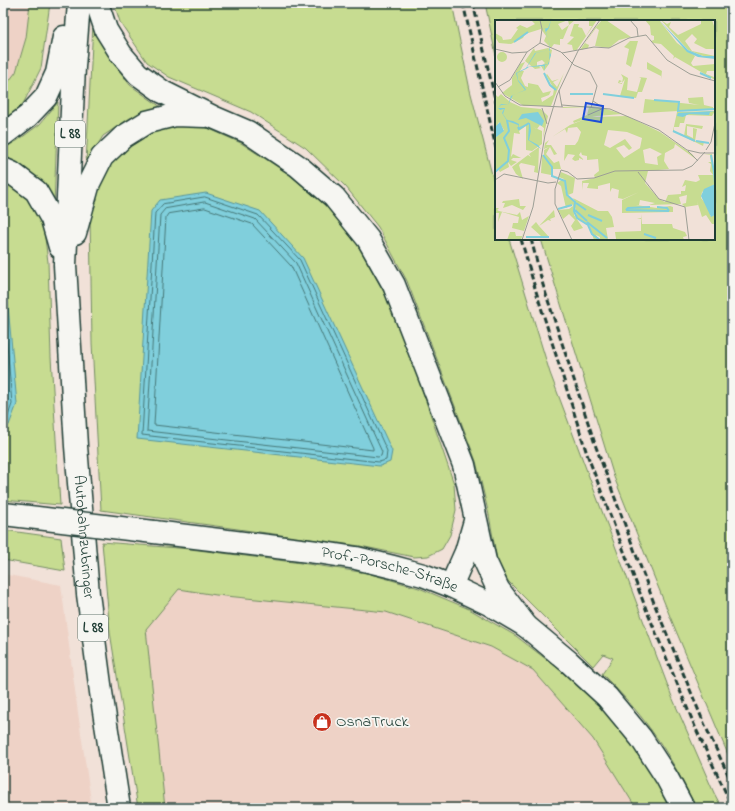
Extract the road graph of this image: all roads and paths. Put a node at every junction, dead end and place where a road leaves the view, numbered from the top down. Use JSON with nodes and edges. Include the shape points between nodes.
{"nodes":[{"id":1,"x":72,"y":3,"type":"edge"},
{"id":2,"x":79,"y":3,"type":"edge"},
{"id":3,"x":97,"y":3,"type":"edge"},
{"id":4,"x":212,"y":117,"type":"junction"},
{"id":5,"x":3,"y":135,"type":"edge"},
{"id":6,"x":3,"y":169,"type":"edge"},
{"id":7,"x":65,"y":265,"type":"junction"},
{"id":8,"x":4,"y":514,"type":"edge"},
{"id":9,"x":476,"y":518,"type":"junction"},
{"id":10,"x":450,"y":586,"type":"junction"},
{"id":11,"x":526,"y":626,"type":"junction"},
{"id":12,"x":119,"y":808,"type":"edge"},
{"id":13,"x":683,"y":808,"type":"edge"}],
"edges":[{"from":1,"to":5,"type":"main road","via":[[57,73],[46,97],[28,116]]},
{"from":2,"to":7,"type":"main road","number":"L 88","via":[[73,75]]},
{"from":3,"to":4,"type":"main road","via":[[106,30],[138,74],[163,92]]},
{"from":4,"to":7,"type":"main road","via":[[175,115],[147,122],[123,137],[102,157],[89,183]]},
{"from":4,"to":9,"type":"main road","via":[[248,132],[298,166],[334,197],[368,239],[394,285],[464,465]]},
{"from":6,"to":7,"type":"main road","via":[[36,191],[52,219]]},
{"from":7,"to":12,"type":"main road","name":"Autobahnzubringer","number":"L 88","via":[[88,594]]},
{"from":8,"to":10,"type":"main road","name":"Prof.-Porsche-Straße","bridge":true,"via":[[356,558],[422,575]]},
{"from":9,"to":10,"type":"main road","via":[[466,552]]},
{"from":9,"to":11,"type":"main road","via":[[485,561],[498,589]]},
{"from":10,"to":11,"type":"main road","name":"Prof.-Porsche-Straße","via":[[489,604]]},
{"from":11,"to":13,"type":"main road","name":"Prof.-Porsche-Straße","via":[[608,697],[641,738]]}]}
